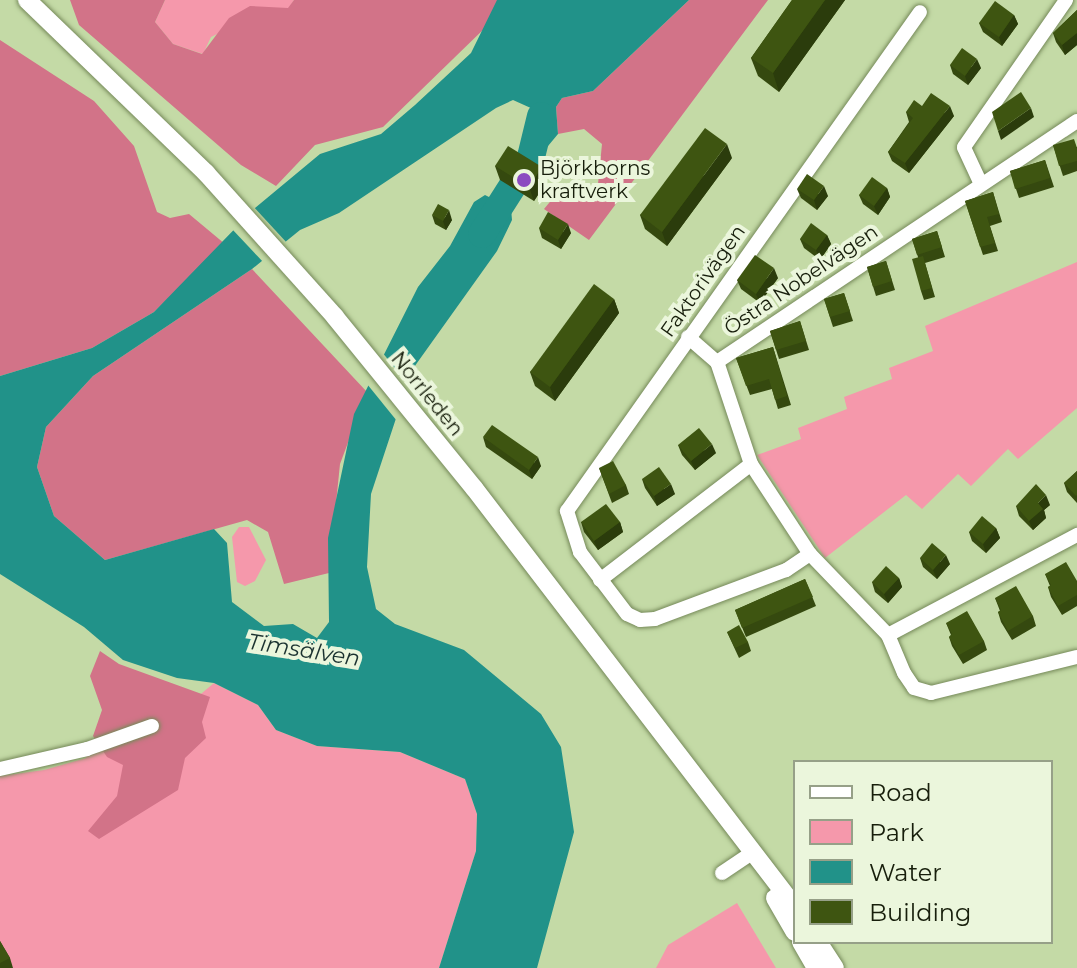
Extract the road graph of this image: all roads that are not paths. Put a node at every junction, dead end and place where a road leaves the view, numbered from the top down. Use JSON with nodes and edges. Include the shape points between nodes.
{"nodes":[{"id":1,"x":27,"y":0,"type":"edge"},
{"id":2,"x":1066,"y":0,"type":"edge"},
{"id":3,"x":920,"y":12,"type":"dead end"},
{"id":4,"x":1077,"y":121,"type":"edge"},
{"id":5,"x":980,"y":182,"type":"junction"},
{"id":6,"x":688,"y":337,"type":"junction"},
{"id":7,"x":717,"y":362,"type":"junction"},
{"id":8,"x":751,"y":464,"type":"junction"},
{"id":9,"x":1077,"y":535,"type":"edge"},
{"id":10,"x":810,"y":554,"type":"junction"},
{"id":11,"x":600,"y":580,"type":"junction"},
{"id":12,"x":888,"y":635,"type":"junction"},
{"id":13,"x":1077,"y":657,"type":"edge"},
{"id":14,"x":152,"y":726,"type":"dead end"},
{"id":15,"x":0,"y":769,"type":"edge"},
{"id":16,"x":750,"y":854,"type":"junction"},
{"id":17,"x":722,"y":873,"type":"dead end"},
{"id":18,"x":793,"y":905,"type":"edge"},
{"id":19,"x":793,"y":929,"type":"edge"},
{"id":20,"x":802,"y":944,"type":"edge"},
{"id":21,"x":819,"y":944,"type":"edge"},
{"id":22,"x":816,"y":968,"type":"edge"},
{"id":23,"x":835,"y":968,"type":"edge"}],
"edges":[{"from":1,"to":16,"type":"street","name":"Norrleden","via":[[233,203],[375,363]]},
{"from":2,"to":5,"type":"street","via":[[964,147]]},
{"from":3,"to":6,"type":"street","name":"Faktorivägen"},
{"from":4,"to":5,"type":"street","name":"Östra Nobelvägen"},
{"from":5,"to":7,"type":"street","name":"Östra Nobelvägen"},
{"from":6,"to":7,"type":"street"},
{"from":6,"to":11,"type":"street","name":"Faktorivägen","via":[[567,511],[580,552]]},
{"from":7,"to":8,"type":"street","name":"Östra Nobelvägen"},
{"from":8,"to":10,"type":"street","name":"Östra Nobelvägen"},
{"from":8,"to":11,"type":"street"},
{"from":9,"to":12,"type":"street"},
{"from":10,"to":11,"type":"street","via":[[786,570],[655,619],[627,614]]},
{"from":10,"to":12,"type":"street","name":"Östra Nobelvägen"},
{"from":12,"to":13,"type":"street","name":"Östra Nobelvägen","via":[[914,688],[931,693]]},
{"from":14,"to":15,"type":"street","via":[[87,749]]},
{"from":16,"to":17,"type":"street"},
{"from":16,"to":18,"type":"street","name":"Norrleden"},
{"from":16,"to":19,"type":"street","name":"Norrleden"},
{"from":20,"to":22,"type":"street"},
{"from":21,"to":23,"type":"street"}]}
